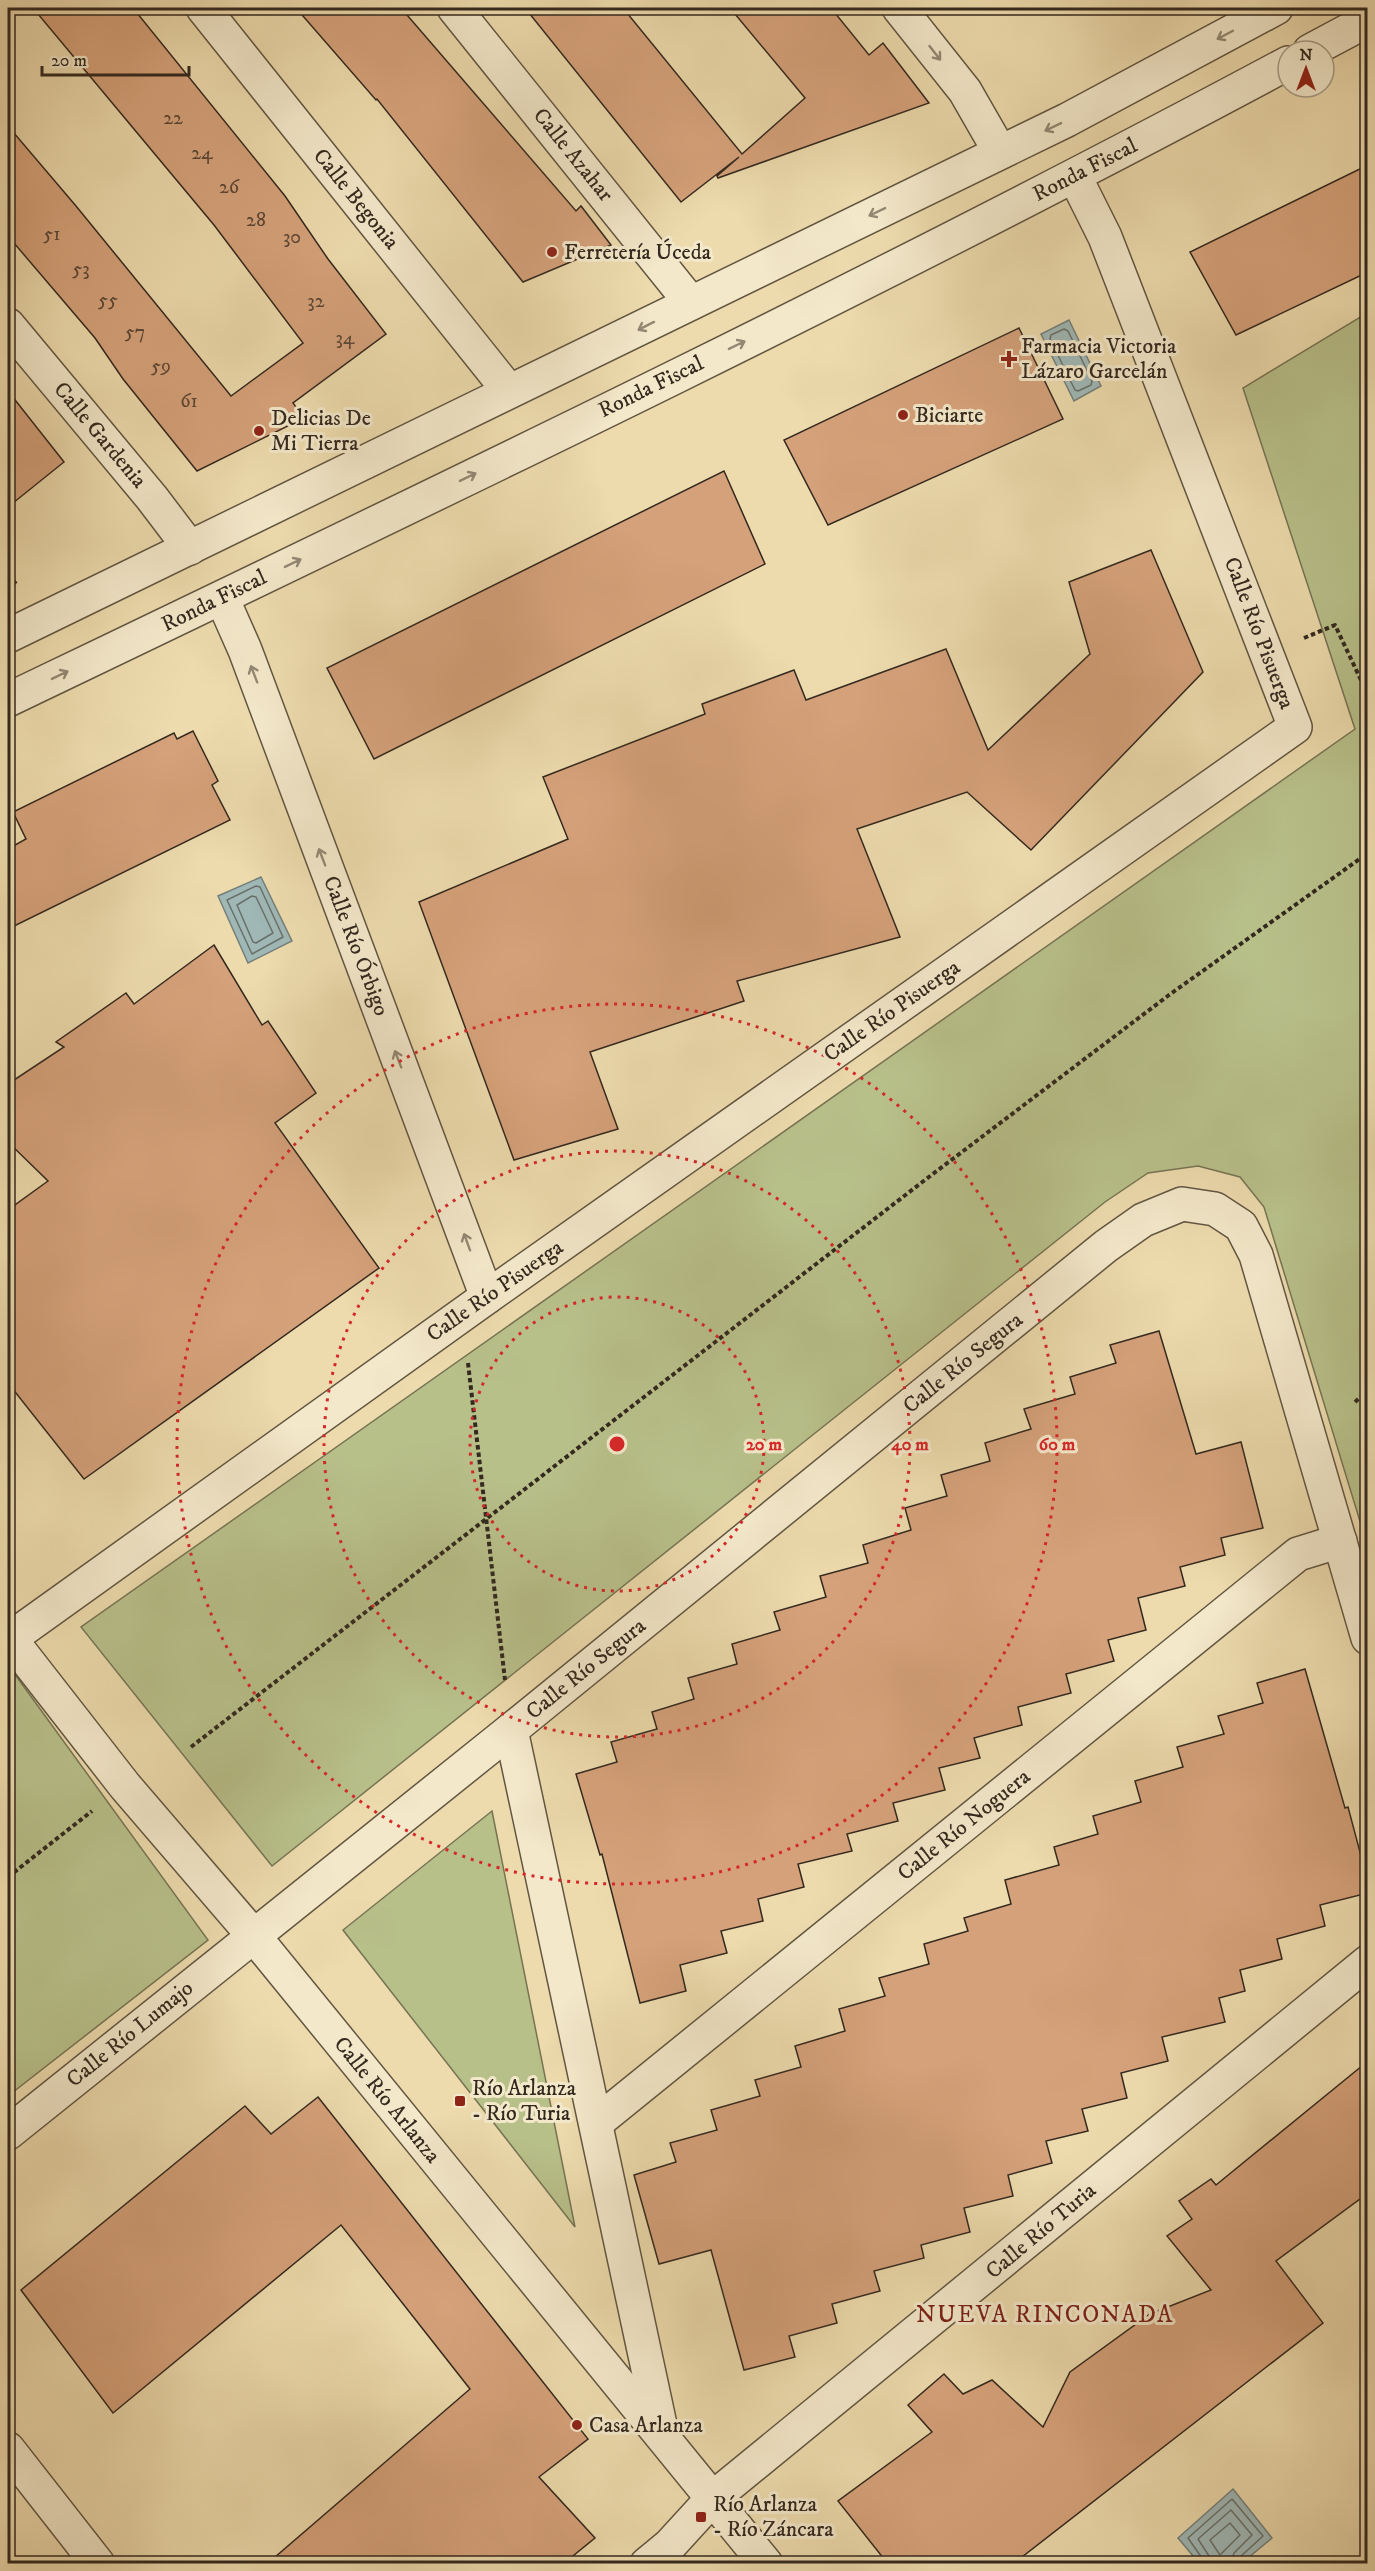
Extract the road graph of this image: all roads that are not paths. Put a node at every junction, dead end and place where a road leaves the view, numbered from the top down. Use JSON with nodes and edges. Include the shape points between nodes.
{"nodes":[{"id":1,"x":203,"y":8,"type":"edge"},
{"id":2,"x":454,"y":8,"type":"edge"},
{"id":3,"x":899,"y":8,"type":"edge"},
{"id":4,"x":1276,"y":8,"type":"edge"},
{"id":5,"x":1368,"y":20,"type":"edge"},
{"id":6,"x":1332,"y":39,"type":"edge"},
{"id":7,"x":1276,"y":69,"type":"edge"},
{"id":8,"x":1000,"y":152,"type":"junction"},
{"id":9,"x":1075,"y":177,"type":"junction"},
{"id":10,"x":691,"y":303,"type":"junction"},
{"id":11,"x":8,"y":325,"type":"edge"},
{"id":12,"x":509,"y":391,"type":"junction"},
{"id":13,"x":190,"y":548,"type":"junction"},
{"id":14,"x":222,"y":597,"type":"junction"},
{"id":15,"x":8,"y":636,"type":"edge"},
{"id":16,"x":8,"y":700,"type":"edge"},
{"id":17,"x":487,"y":1297,"type":"junction"},
{"id":18,"x":1340,"y":1541,"type":"junction"},
{"id":19,"x":8,"y":1638,"type":"edge"},
{"id":20,"x":1368,"y":1638,"type":"edge"},
{"id":21,"x":510,"y":1730,"type":"junction"},
{"id":22,"x":253,"y":1935,"type":"junction"},
{"id":23,"x":1368,"y":1962,"type":"edge"},
{"id":24,"x":596,"y":2123,"type":"junction"},
{"id":25,"x":8,"y":2133,"type":"edge"},
{"id":26,"x":663,"y":2438,"type":"junction"},
{"id":27,"x":8,"y":2449,"type":"edge"},
{"id":28,"x":713,"y":2498,"type":"junction"},
{"id":29,"x":658,"y":2554,"type":"edge"},
{"id":30,"x":95,"y":2562,"type":"edge"},
{"id":31,"x":766,"y":2564,"type":"edge"}],
"edges":[{"from":1,"to":12,"type":"street","name":"Calle Begonia"},
{"from":2,"to":10,"type":"street","name":"Calle Azahar"},
{"from":3,"to":8,"type":"street","one_way":true,"via":[[965,91]]},
{"from":4,"to":8,"type":"street","one_way":true},
{"from":5,"to":6,"type":"street"},
{"from":7,"to":9,"type":"street","name":"Ronda Fiscal"},
{"from":8,"to":10,"type":"street","one_way":true},
{"from":14,"to":9,"type":"street","name":"Ronda Fiscal","one_way":true},
{"from":9,"to":17,"type":"street","name":"Calle Río Pisuerga","via":[[1105,237],[1295,727]]},
{"from":10,"to":12,"type":"street","one_way":true},
{"from":11,"to":13,"type":"street","name":"Calle Gardenia"},
{"from":12,"to":13,"type":"street"},
{"from":13,"to":15,"type":"street"},
{"from":16,"to":14,"type":"street","name":"Ronda Fiscal","one_way":true},
{"from":17,"to":14,"type":"street","name":"Calle Río Órbigo","one_way":true},
{"from":17,"to":19,"type":"street","name":"Calle Río Pisuerga"},
{"from":18,"to":20,"type":"street","name":"Calle Río Segura"},
{"from":18,"to":21,"type":"street","name":"Calle Río Segura","via":[[1256,1255],[1241,1226],[1215,1209],[1182,1204],[1143,1220],[1107,1246]]},
{"from":18,"to":24,"type":"street","name":"Calle Río Noguera","via":[[1298,1554]]},
{"from":19,"to":22,"type":"street","name":"Calle Río Arlanza","via":[[125,1786]]},
{"from":21,"to":22,"type":"street","name":"Calle Río Segura"},
{"from":21,"to":24,"type":"street"},
{"from":22,"to":25,"type":"street","name":"Calle Río Lumajo"},
{"from":22,"to":26,"type":"street","name":"Calle Río Arlanza"},
{"from":23,"to":28,"type":"street","name":"Calle Río Turia"},
{"from":24,"to":26,"type":"street"},
{"from":26,"to":28,"type":"street","name":"Calle Río Arlanza"},
{"from":27,"to":30,"type":"street"},
{"from":28,"to":29,"type":"street","name":"Calle Río Turia"},
{"from":28,"to":31,"type":"street","name":"Calle Río Arlanza"}]}
